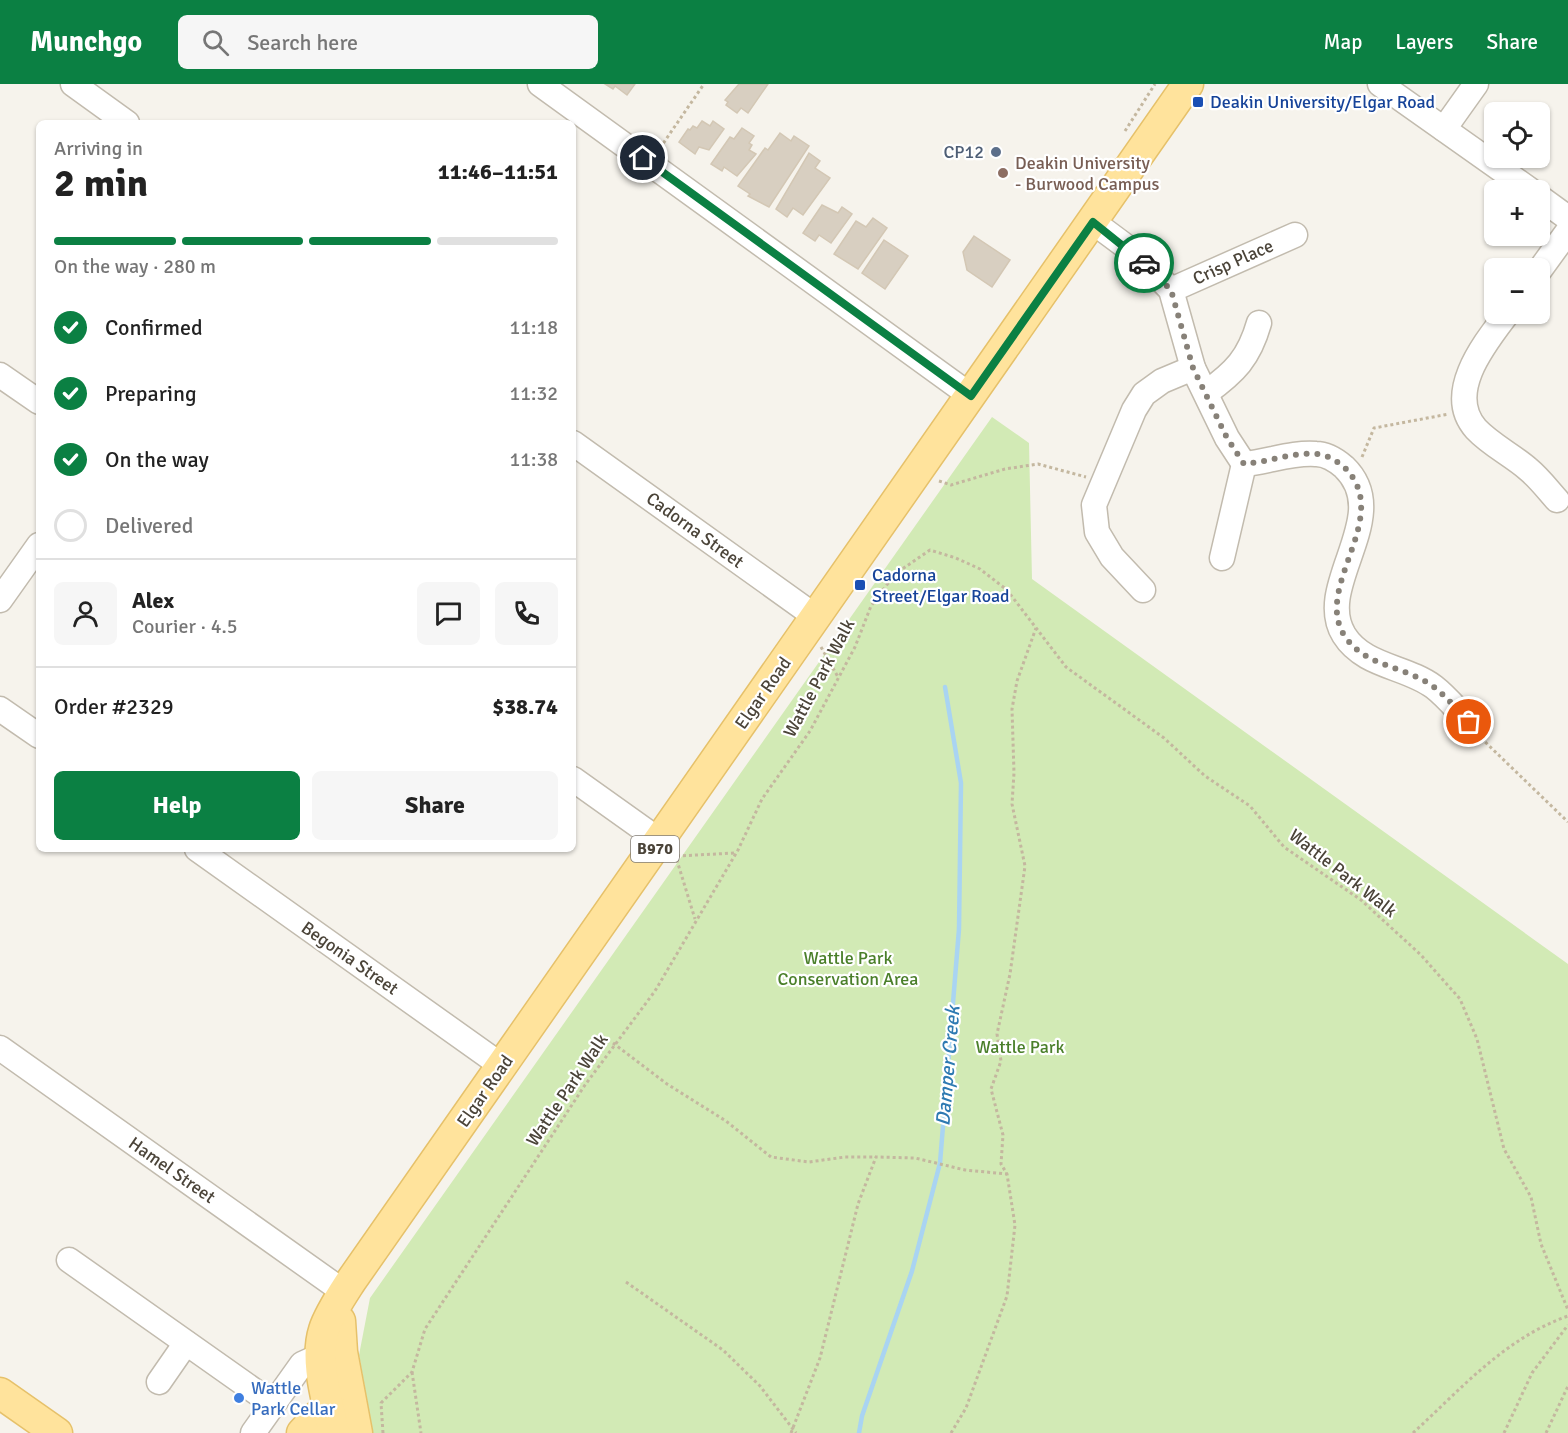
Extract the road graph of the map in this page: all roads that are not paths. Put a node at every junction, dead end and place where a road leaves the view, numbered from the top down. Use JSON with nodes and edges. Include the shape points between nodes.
{"nodes":[{"id":1,"x":73,"y":84,"type":"edge"},
{"id":2,"x":540,"y":84,"type":"edge"},
{"id":3,"x":1380,"y":84,"type":"edge"},
{"id":4,"x":1476,"y":84,"type":"edge"},
{"id":5,"x":1182,"y":89,"type":"edge"},
{"id":6,"x":124,"y":120,"type":"edge"},
{"id":7,"x":1444,"y":129,"type":"junction"},
{"id":8,"x":1516,"y":180,"type":"edge"},
{"id":9,"x":1550,"y":205,"type":"edge"},
{"id":10,"x":1568,"y":218,"type":"edge"},
{"id":11,"x":1093,"y":222,"type":"junction"},
{"id":12,"x":1568,"y":231,"type":"edge"},
{"id":13,"x":1295,"y":235,"type":"dead end"},
{"id":14,"x":1548,"y":258,"type":"edge"},
{"id":15,"x":1171,"y":290,"type":"junction"},
{"id":16,"x":1259,"y":323,"type":"dead end"},
{"id":17,"x":1500,"y":324,"type":"edge"},
{"id":18,"x":1193,"y":368,"type":"junction"},
{"id":19,"x":0,"y":375,"type":"edge"},
{"id":20,"x":1206,"y":393,"type":"junction"},
{"id":21,"x":971,"y":396,"type":"junction"},
{"id":22,"x":36,"y":400,"type":"edge"},
{"id":23,"x":576,"y":445,"type":"edge"},
{"id":24,"x":1244,"y":464,"type":"junction"},
{"id":25,"x":1557,"y":500,"type":"dead end"},
{"id":26,"x":36,"y":548,"type":"edge"},
{"id":27,"x":1222,"y":558,"type":"dead end"},
{"id":28,"x":1143,"y":590,"type":"dead end"},
{"id":29,"x":0,"y":600,"type":"edge"},
{"id":30,"x":813,"y":622,"type":"junction"},
{"id":31,"x":0,"y":709,"type":"edge"},
{"id":32,"x":1469,"y":722,"type":"road end"},
{"id":33,"x":36,"y":734,"type":"edge"},
{"id":34,"x":576,"y":781,"type":"edge"},
{"id":35,"x":669,"y":849,"type":"junction"},
{"id":36,"x":201,"y":852,"type":"edge"},
{"id":37,"x":0,"y":1047,"type":"edge"},
{"id":38,"x":502,"y":1066,"type":"junction"},
{"id":39,"x":69,"y":1260,"type":"dead end"},
{"id":40,"x":342,"y":1297,"type":"junction"},
{"id":41,"x":186,"y":1343,"type":"junction"},
{"id":42,"x":322,"y":1355,"type":"junction"},
{"id":43,"x":159,"y":1382,"type":"dead end"},
{"id":44,"x":0,"y":1393,"type":"edge"},
{"id":45,"x":273,"y":1404,"type":"junction"},
{"id":46,"x":329,"y":1404,"type":"junction"},
{"id":47,"x":57,"y":1433,"type":"edge"},
{"id":48,"x":253,"y":1433,"type":"edge"},
{"id":49,"x":302,"y":1433,"type":"edge"},
{"id":50,"x":334,"y":1433,"type":"edge"},
{"id":51,"x":357,"y":1433,"type":"edge"}],
"edges":[{"from":1,"to":6,"type":"street"},
{"from":2,"to":21,"type":"street"},
{"from":3,"to":7,"type":"street"},
{"from":4,"to":7,"type":"street"},
{"from":5,"to":11,"type":"main road","name":"Elgar Road","number":"B970"},
{"from":7,"to":8,"type":"street"},
{"from":9,"to":10,"type":"street"},
{"from":11,"to":15,"type":"street","via":[[1136,254]]},
{"from":11,"to":21,"type":"main road","name":"Elgar Road","number":"B970"},
{"from":12,"to":14,"type":"street"},
{"from":13,"to":15,"type":"street","name":"Crisp Place"},
{"from":15,"to":18,"type":"street"},
{"from":16,"to":20,"type":"street","via":[[1252,346],[1233,374]]},
{"from":17,"to":25,"type":"street","via":[[1475,361],[1466,387],[1466,412],[1476,429],[1529,470]]},
{"from":18,"to":20,"type":"street"},
{"from":18,"to":28,"type":"street","via":[[1161,381],[1144,394],[1094,505],[1097,532],[1112,557]]},
{"from":19,"to":22,"type":"street"},
{"from":20,"to":24,"type":"street"},
{"from":21,"to":30,"type":"main road","name":"Elgar Road","number":"B970"},
{"from":23,"to":30,"type":"street","name":"Cadorna Street"},
{"from":24,"to":27,"type":"street"},
{"from":24,"to":32,"type":"street","via":[[1318,453],[1337,461],[1353,476],[1361,496],[1359,525],[1335,609],[1344,635],[1367,657],[1433,686]]},
{"from":26,"to":29,"type":"street"},
{"from":30,"to":35,"type":"main road","name":"Elgar Road","number":"B970"},
{"from":31,"to":33,"type":"street"},
{"from":34,"to":35,"type":"street"},
{"from":35,"to":38,"type":"main road","name":"Elgar Road","number":"B970"},
{"from":36,"to":38,"type":"street","name":"Begonia Street"},
{"from":37,"to":40,"type":"street","name":"Hamel Street"},
{"from":38,"to":40,"type":"main road","name":"Elgar Road","number":"B970"},
{"from":39,"to":41,"type":"street"},
{"from":40,"to":42,"type":"main road","name":"Elgar Road","number":"B970","via":[[323,1332]]},
{"from":40,"to":51,"type":"main road","via":[[342,1352]]},
{"from":41,"to":43,"type":"street"},
{"from":41,"to":45,"type":"street"},
{"from":42,"to":45,"type":"street","via":[[302,1364]]},
{"from":42,"to":46,"type":"main road","name":"Elgar Road","number":"B970"},
{"from":44,"to":47,"type":"main road"},
{"from":45,"to":48,"type":"street"},
{"from":46,"to":49,"type":"main road"},
{"from":46,"to":50,"type":"main road","name":"Elgar Road","number":"B970"}]}
